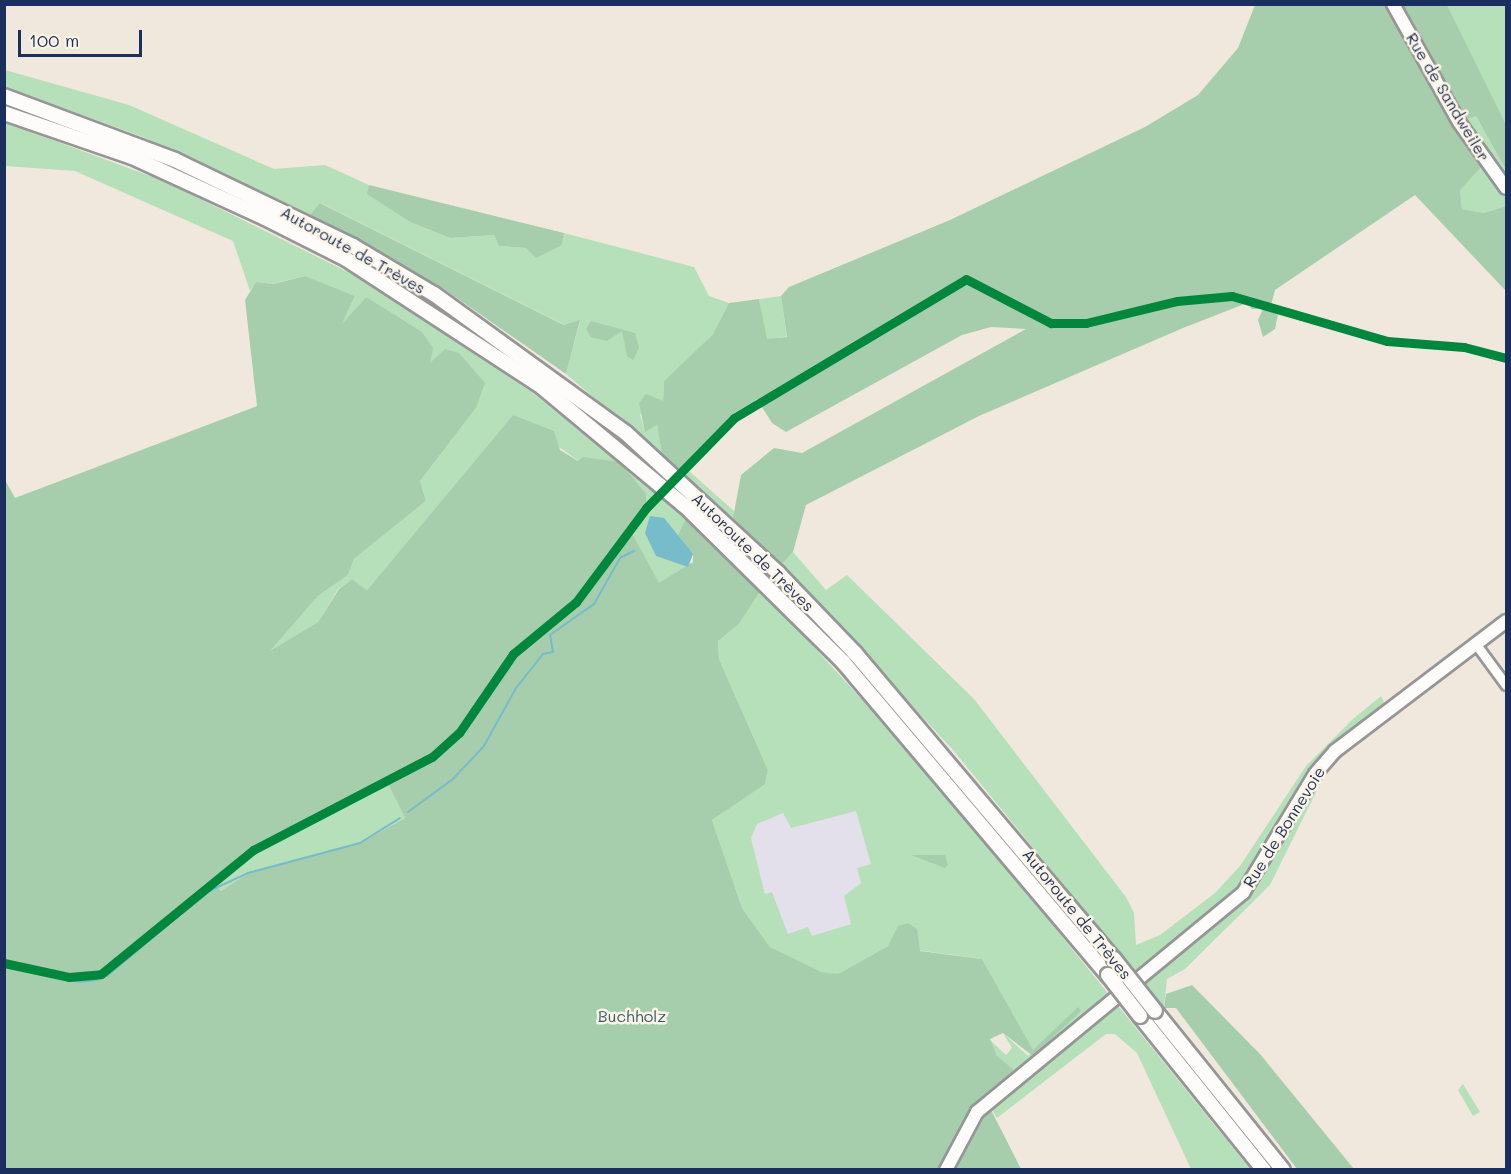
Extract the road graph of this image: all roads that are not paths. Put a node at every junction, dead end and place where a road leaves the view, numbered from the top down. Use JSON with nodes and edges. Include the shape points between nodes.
{"nodes":[{"id":1,"x":1393,"y":4,"type":"edge"},
{"id":2,"x":4,"y":96,"type":"edge"},
{"id":3,"x":4,"y":112,"type":"edge"},
{"id":4,"x":1506,"y":188,"type":"edge"},
{"id":5,"x":1506,"y":621,"type":"edge"},
{"id":6,"x":1475,"y":643,"type":"junction"},
{"id":7,"x":1506,"y":685,"type":"edge"},
{"id":8,"x":946,"y":1170,"type":"edge"},
{"id":9,"x":1264,"y":1170,"type":"edge"},
{"id":10,"x":1283,"y":1170,"type":"edge"}],
"edges":[{"from":1,"to":4,"type":"main road","name":"Rue de Sandweiler","via":[[1459,122]]},
{"from":2,"to":10,"type":"highway","name":"Autoroute de Trèves","bridge":true,"via":[[166,156],[353,246],[443,301],[626,433],[778,573],[946,755]]},
{"from":3,"to":9,"type":"highway","name":"Autoroute de Trèves","bridge":true,"via":[[170,173],[346,259],[542,387],[615,445],[767,585],[934,764]]},
{"from":5,"to":6,"type":"main road","name":"Rue de Bonnevoie"},
{"from":6,"to":7,"type":"street"},
{"from":6,"to":8,"type":"main road","name":"Rue de Bonnevoie","via":[[1335,751],[1315,774],[1243,892],[977,1112]]}]}
